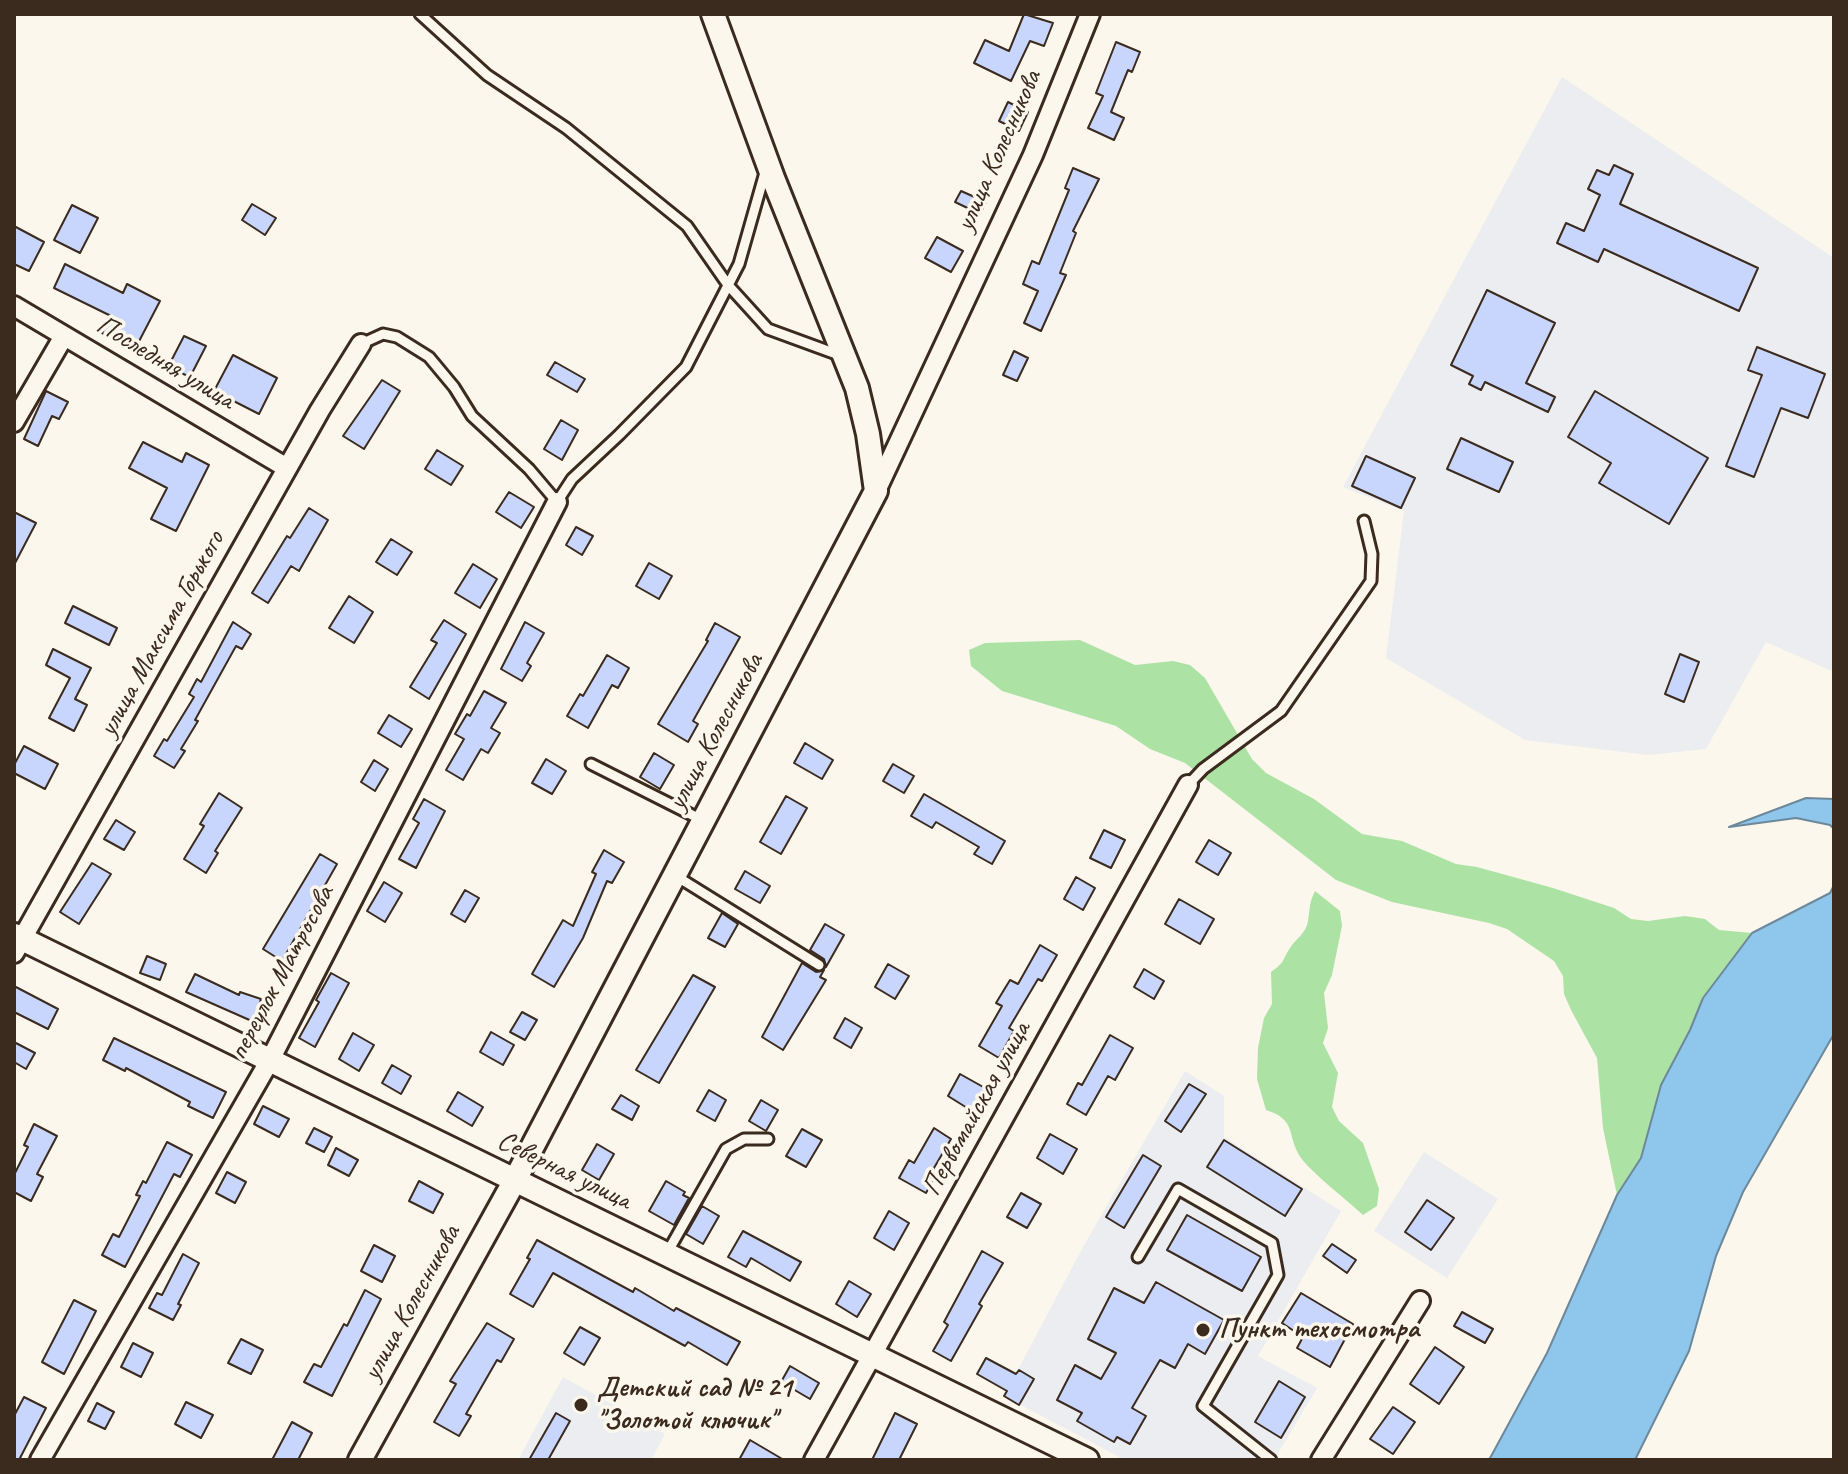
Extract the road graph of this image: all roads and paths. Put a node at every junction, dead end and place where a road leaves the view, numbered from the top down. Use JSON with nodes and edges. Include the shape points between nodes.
{"nodes":[{"id":1,"x":420,"y":14,"type":"edge"},
{"id":2,"x":713,"y":14,"type":"edge"},
{"id":3,"x":1090,"y":14,"type":"edge"},
{"id":4,"x":768,"y":162,"type":"junction"},
{"id":5,"x":728,"y":285,"type":"junction"},
{"id":6,"x":14,"y":306,"type":"edge"},
{"id":7,"x":64,"y":336,"type":"junction"},
{"id":8,"x":361,"y":344,"type":"joint"},
{"id":9,"x":845,"y":357,"type":"junction"},
{"id":10,"x":14,"y":422,"type":"edge"},
{"id":11,"x":287,"y":468,"type":"junction"},
{"id":12,"x":876,"y":491,"type":"junction"},
{"id":13,"x":557,"y":502,"type":"junction"},
{"id":14,"x":1364,"y":521,"type":"dead end"},
{"id":15,"x":591,"y":764,"type":"dead end"},
{"id":16,"x":1188,"y":785,"type":"joint"},
{"id":17,"x":703,"y":821,"type":"junction"},
{"id":18,"x":675,"y":875,"type":"junction"},
{"id":19,"x":17,"y":942,"type":"edge"},
{"id":20,"x":819,"y":965,"type":"dead end"},
{"id":21,"x":270,"y":1060,"type":"junction"},
{"id":22,"x":768,"y":1139,"type":"dead end"},
{"id":23,"x":515,"y":1180,"type":"junction"},
{"id":24,"x":666,"y":1254,"type":"junction"},
{"id":25,"x":1138,"y":1257,"type":"dead end"},
{"id":26,"x":1420,"y":1301,"type":"dead end"},
{"id":27,"x":872,"y":1355,"type":"junction"},
{"id":28,"x":1062,"y":1455,"type":"edge"},
{"id":29,"x":40,"y":1460,"type":"edge"},
{"id":30,"x":360,"y":1460,"type":"edge"},
{"id":31,"x":814,"y":1460,"type":"edge"},
{"id":32,"x":1087,"y":1460,"type":"edge"},
{"id":33,"x":1271,"y":1460,"type":"edge"},
{"id":34,"x":1321,"y":1460,"type":"edge"}],
"edges":[{"from":1,"to":5,"type":"lane","via":[[487,75],[566,128],[687,226]]},
{"from":2,"to":4,"type":"street"},
{"from":3,"to":12,"type":"street","name":"улица Колесникова","via":[[1033,155]]},
{"from":4,"to":5,"type":"lane"},
{"from":4,"to":9,"type":"street"},
{"from":5,"to":9,"type":"lane","via":[[768,329]]},
{"from":5,"to":13,"type":"lane","via":[[686,367],[572,479]]},
{"from":6,"to":7,"type":"street","name":"Последняя улица"},
{"from":7,"to":10,"type":"street"},
{"from":7,"to":11,"type":"street","name":"Последняя улица"},
{"from":8,"to":11,"type":"street","name":"улица Максима Горького"},
{"from":8,"to":13,"type":"lane","via":[[383,334],[429,357],[472,416]]},
{"from":9,"to":12,"type":"street","via":[[861,403]]},
{"from":11,"to":19,"type":"street","name":"улица Максима Горького"},
{"from":12,"to":17,"type":"street","name":"улица Колесникова"},
{"from":13,"to":21,"type":"street","name":"переулок Матросова"},
{"from":14,"to":16,"type":"lane","via":[[1372,554],[1371,581],[1281,711]]},
{"from":15,"to":17,"type":"lane"},
{"from":16,"to":27,"type":"street","name":"Первомайская улица"},
{"from":17,"to":18,"type":"street","name":"улица Колесникова"},
{"from":18,"to":20,"type":"lane"},
{"from":18,"to":23,"type":"street","name":"улица Колесникова"},
{"from":19,"to":21,"type":"street","name":"Северная улица"},
{"from":21,"to":23,"type":"street","name":"Северная улица"},
{"from":21,"to":29,"type":"street","name":"переулок Матросова"},
{"from":22,"to":24,"type":"lane","via":[[744,1139],[726,1149]]},
{"from":23,"to":24,"type":"street","name":"Северная улица"},
{"from":23,"to":30,"type":"street","name":"улица Колесникова"},
{"from":24,"to":27,"type":"street","name":"Северная улица"},
{"from":25,"to":33,"type":"lane","via":[[1178,1189],[1272,1243],[1278,1275],[1203,1406]]},
{"from":26,"to":34,"type":"street"},
{"from":27,"to":28,"type":"street","name":"Северная улица"},
{"from":27,"to":31,"type":"street","name":"Первомайская улица"},
{"from":28,"to":32,"type":"street","name":"Северная улица"}]}
